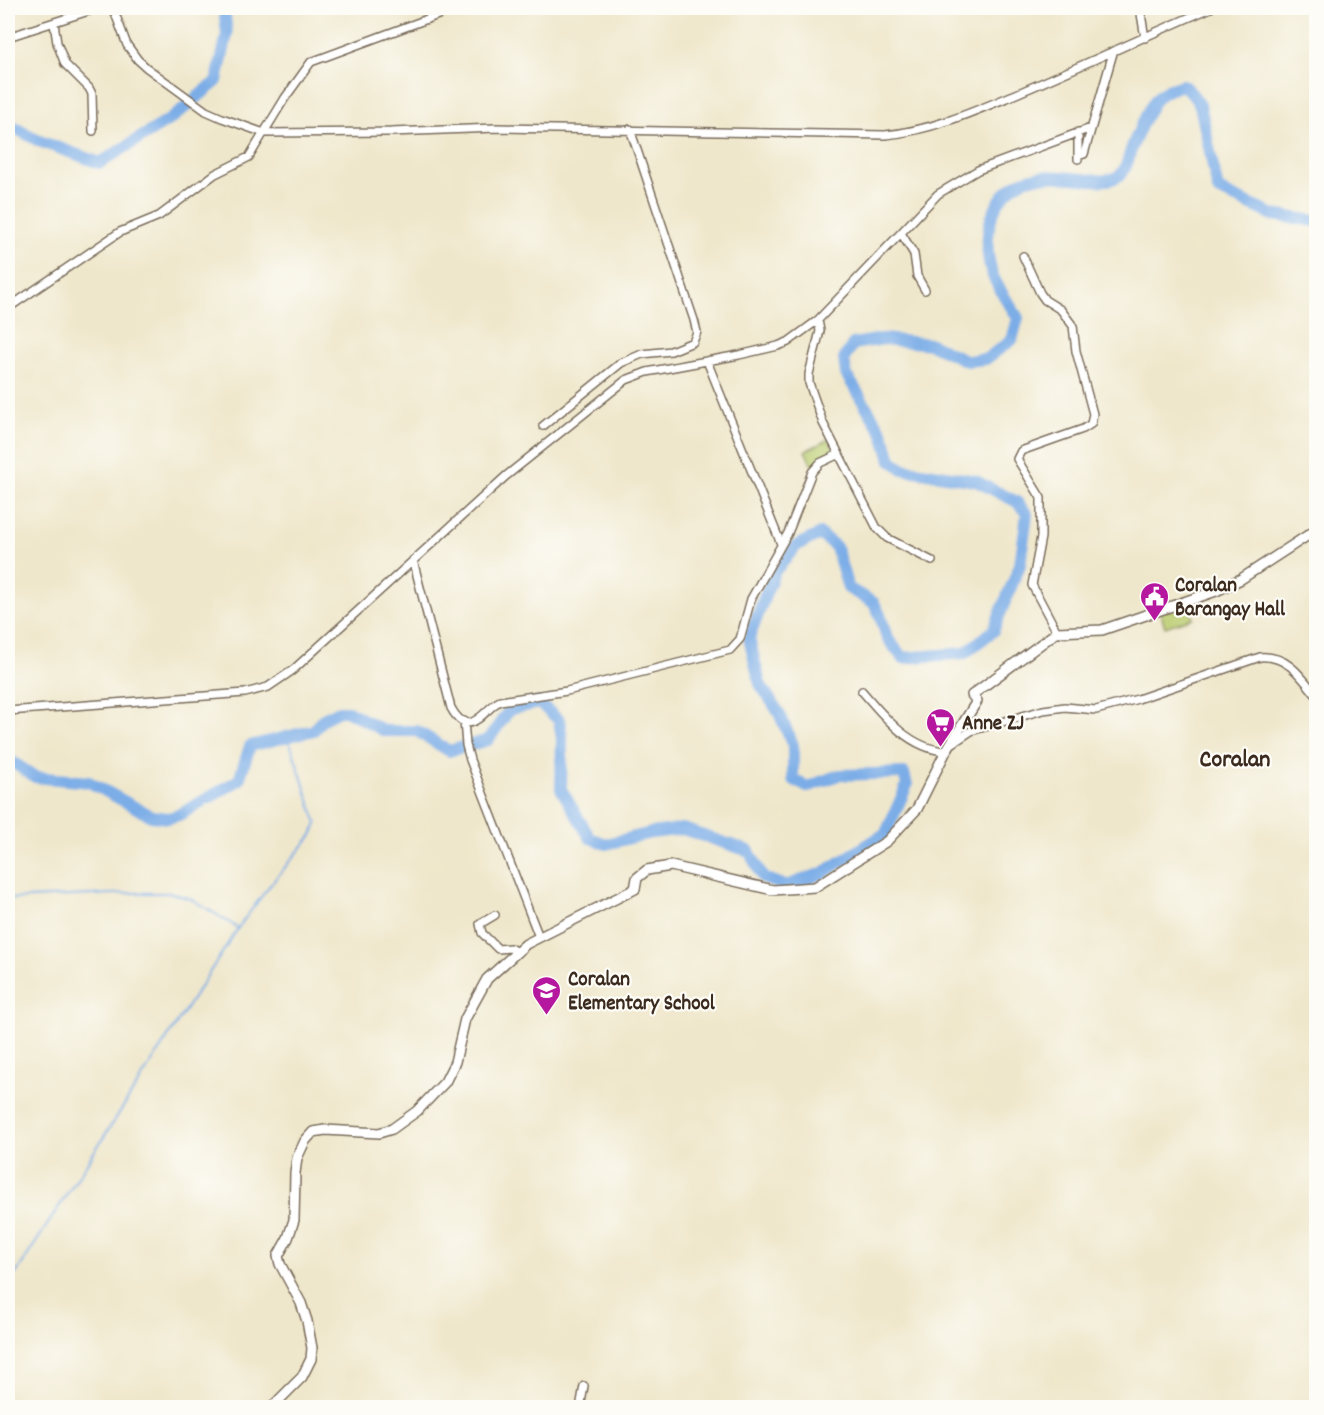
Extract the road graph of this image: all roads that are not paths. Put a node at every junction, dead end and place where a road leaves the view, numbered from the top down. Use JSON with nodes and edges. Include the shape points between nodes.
{"nodes":[{"id":1,"x":98,"y":8,"type":"edge"},
{"id":2,"x":112,"y":8,"type":"edge"},
{"id":3,"x":457,"y":8,"type":"edge"},
{"id":4,"x":1140,"y":8,"type":"edge"},
{"id":5,"x":1210,"y":8,"type":"edge"},
{"id":6,"x":54,"y":23,"type":"junction"},
{"id":7,"x":8,"y":37,"type":"edge"},
{"id":8,"x":1145,"y":38,"type":"junction"},
{"id":9,"x":1113,"y":53,"type":"junction"},
{"id":10,"x":1091,"y":128,"type":"junction"},
{"id":11,"x":630,"y":129,"type":"junction"},
{"id":12,"x":93,"y":131,"type":"dead end"},
{"id":13,"x":1078,"y":132,"type":"junction"},
{"id":14,"x":264,"y":133,"type":"junction"},
{"id":15,"x":901,"y":233,"type":"junction"},
{"id":16,"x":1023,"y":256,"type":"dead end"},
{"id":17,"x":925,"y":290,"type":"dead end"},
{"id":18,"x":8,"y":308,"type":"edge"},
{"id":19,"x":818,"y":320,"type":"junction"},
{"id":20,"x":671,"y":351,"type":"junction"},
{"id":21,"x":706,"y":361,"type":"junction"},
{"id":22,"x":674,"y":366,"type":"junction"},
{"id":23,"x":543,"y":426,"type":"dead end"},
{"id":24,"x":838,"y":454,"type":"junction"},
{"id":25,"x":1317,"y":530,"type":"edge"},
{"id":26,"x":781,"y":544,"type":"junction"},
{"id":27,"x":413,"y":560,"type":"junction"},
{"id":28,"x":932,"y":561,"type":"dead end"},
{"id":29,"x":1057,"y":632,"type":"junction"},
{"id":30,"x":862,"y":691,"type":"dead end"},
{"id":31,"x":1317,"y":695,"type":"edge"},
{"id":32,"x":8,"y":711,"type":"edge"},
{"id":33,"x":464,"y":721,"type":"junction"},
{"id":34,"x":947,"y":749,"type":"junction"},
{"id":35,"x":495,"y":915,"type":"dead end"},
{"id":36,"x":539,"y":937,"type":"junction"},
{"id":37,"x":518,"y":951,"type":"junction"},
{"id":38,"x":584,"y":1386,"type":"dead end"},
{"id":39,"x":271,"y":1407,"type":"edge"},
{"id":40,"x":580,"y":1407,"type":"edge"}],
"edges":[{"from":1,"to":6,"type":"street"},
{"from":2,"to":14,"type":"street","via":[[124,39],[147,68],[206,111]]},
{"from":3,"to":14,"type":"street","via":[[310,62]]},
{"from":4,"to":8,"type":"street"},
{"from":5,"to":8,"type":"street"},
{"from":6,"to":7,"type":"street"},
{"from":6,"to":12,"type":"street","via":[[65,64],[92,94]]},
{"from":8,"to":9,"type":"street"},
{"from":9,"to":10,"type":"street"},
{"from":9,"to":11,"type":"street","via":[[988,106],[899,134]]},
{"from":10,"to":13,"type":"street"},
{"from":10,"to":13,"type":"street","via":[[1084,154],[1078,158]]},
{"from":11,"to":14,"type":"street"},
{"from":11,"to":20,"type":"street","via":[[697,332],[693,342]]},
{"from":13,"to":15,"type":"street","via":[[960,180],[938,194]]},
{"from":14,"to":18,"type":"street","via":[[243,160],[215,174],[159,216],[120,232]]},
{"from":15,"to":17,"type":"street","via":[[914,255],[917,276]]},
{"from":15,"to":19,"type":"street"},
{"from":16,"to":29,"type":"street","via":[[1045,300],[1061,310],[1073,326],[1093,414],[1091,424],[1083,429],[1021,451],[1017,459],[1041,498],[1041,537],[1032,585]]},
{"from":19,"to":21,"type":"street","via":[[778,346]]},
{"from":19,"to":24,"type":"street","via":[[820,330],[808,378]]},
{"from":20,"to":22,"type":"street"},
{"from":20,"to":23,"type":"street","via":[[642,354],[621,363]]},
{"from":21,"to":22,"type":"street"},
{"from":21,"to":26,"type":"street"},
{"from":22,"to":27,"type":"street","via":[[637,375],[619,385],[506,476]]},
{"from":24,"to":26,"type":"street","via":[[812,472]]},
{"from":24,"to":28,"type":"street","via":[[881,533]]},
{"from":25,"to":29,"type":"street","via":[[1216,591],[1102,630]]},
{"from":26,"to":33,"type":"street","via":[[751,599],[740,639],[730,650],[567,691],[500,701],[480,719]]},
{"from":27,"to":32,"type":"street","via":[[293,670],[268,687],[245,693]]},
{"from":27,"to":33,"type":"street","via":[[451,708]]},
{"from":29,"to":34,"type":"street","via":[[972,695],[977,701]]},
{"from":30,"to":34,"type":"street","via":[[914,742],[927,748]]},
{"from":31,"to":34,"type":"street","via":[[1284,661],[1260,657],[1096,710],[1065,706],[971,731]]},
{"from":33,"to":36,"type":"street","via":[[469,757]]},
{"from":34,"to":36,"type":"street","via":[[917,809],[897,833],[815,887],[773,890],[671,866],[647,870],[637,878],[635,889]]},
{"from":35,"to":37,"type":"street","via":[[480,924],[482,933],[498,949]]},
{"from":36,"to":37,"type":"street"},
{"from":37,"to":39,"type":"street","via":[[480,988],[465,1019],[455,1062],[445,1082],[417,1111],[392,1129],[379,1133],[325,1130],[313,1132],[305,1141],[297,1158],[294,1220],[278,1256],[307,1321],[311,1359],[302,1377]]},
{"from":38,"to":40,"type":"street"}]}
